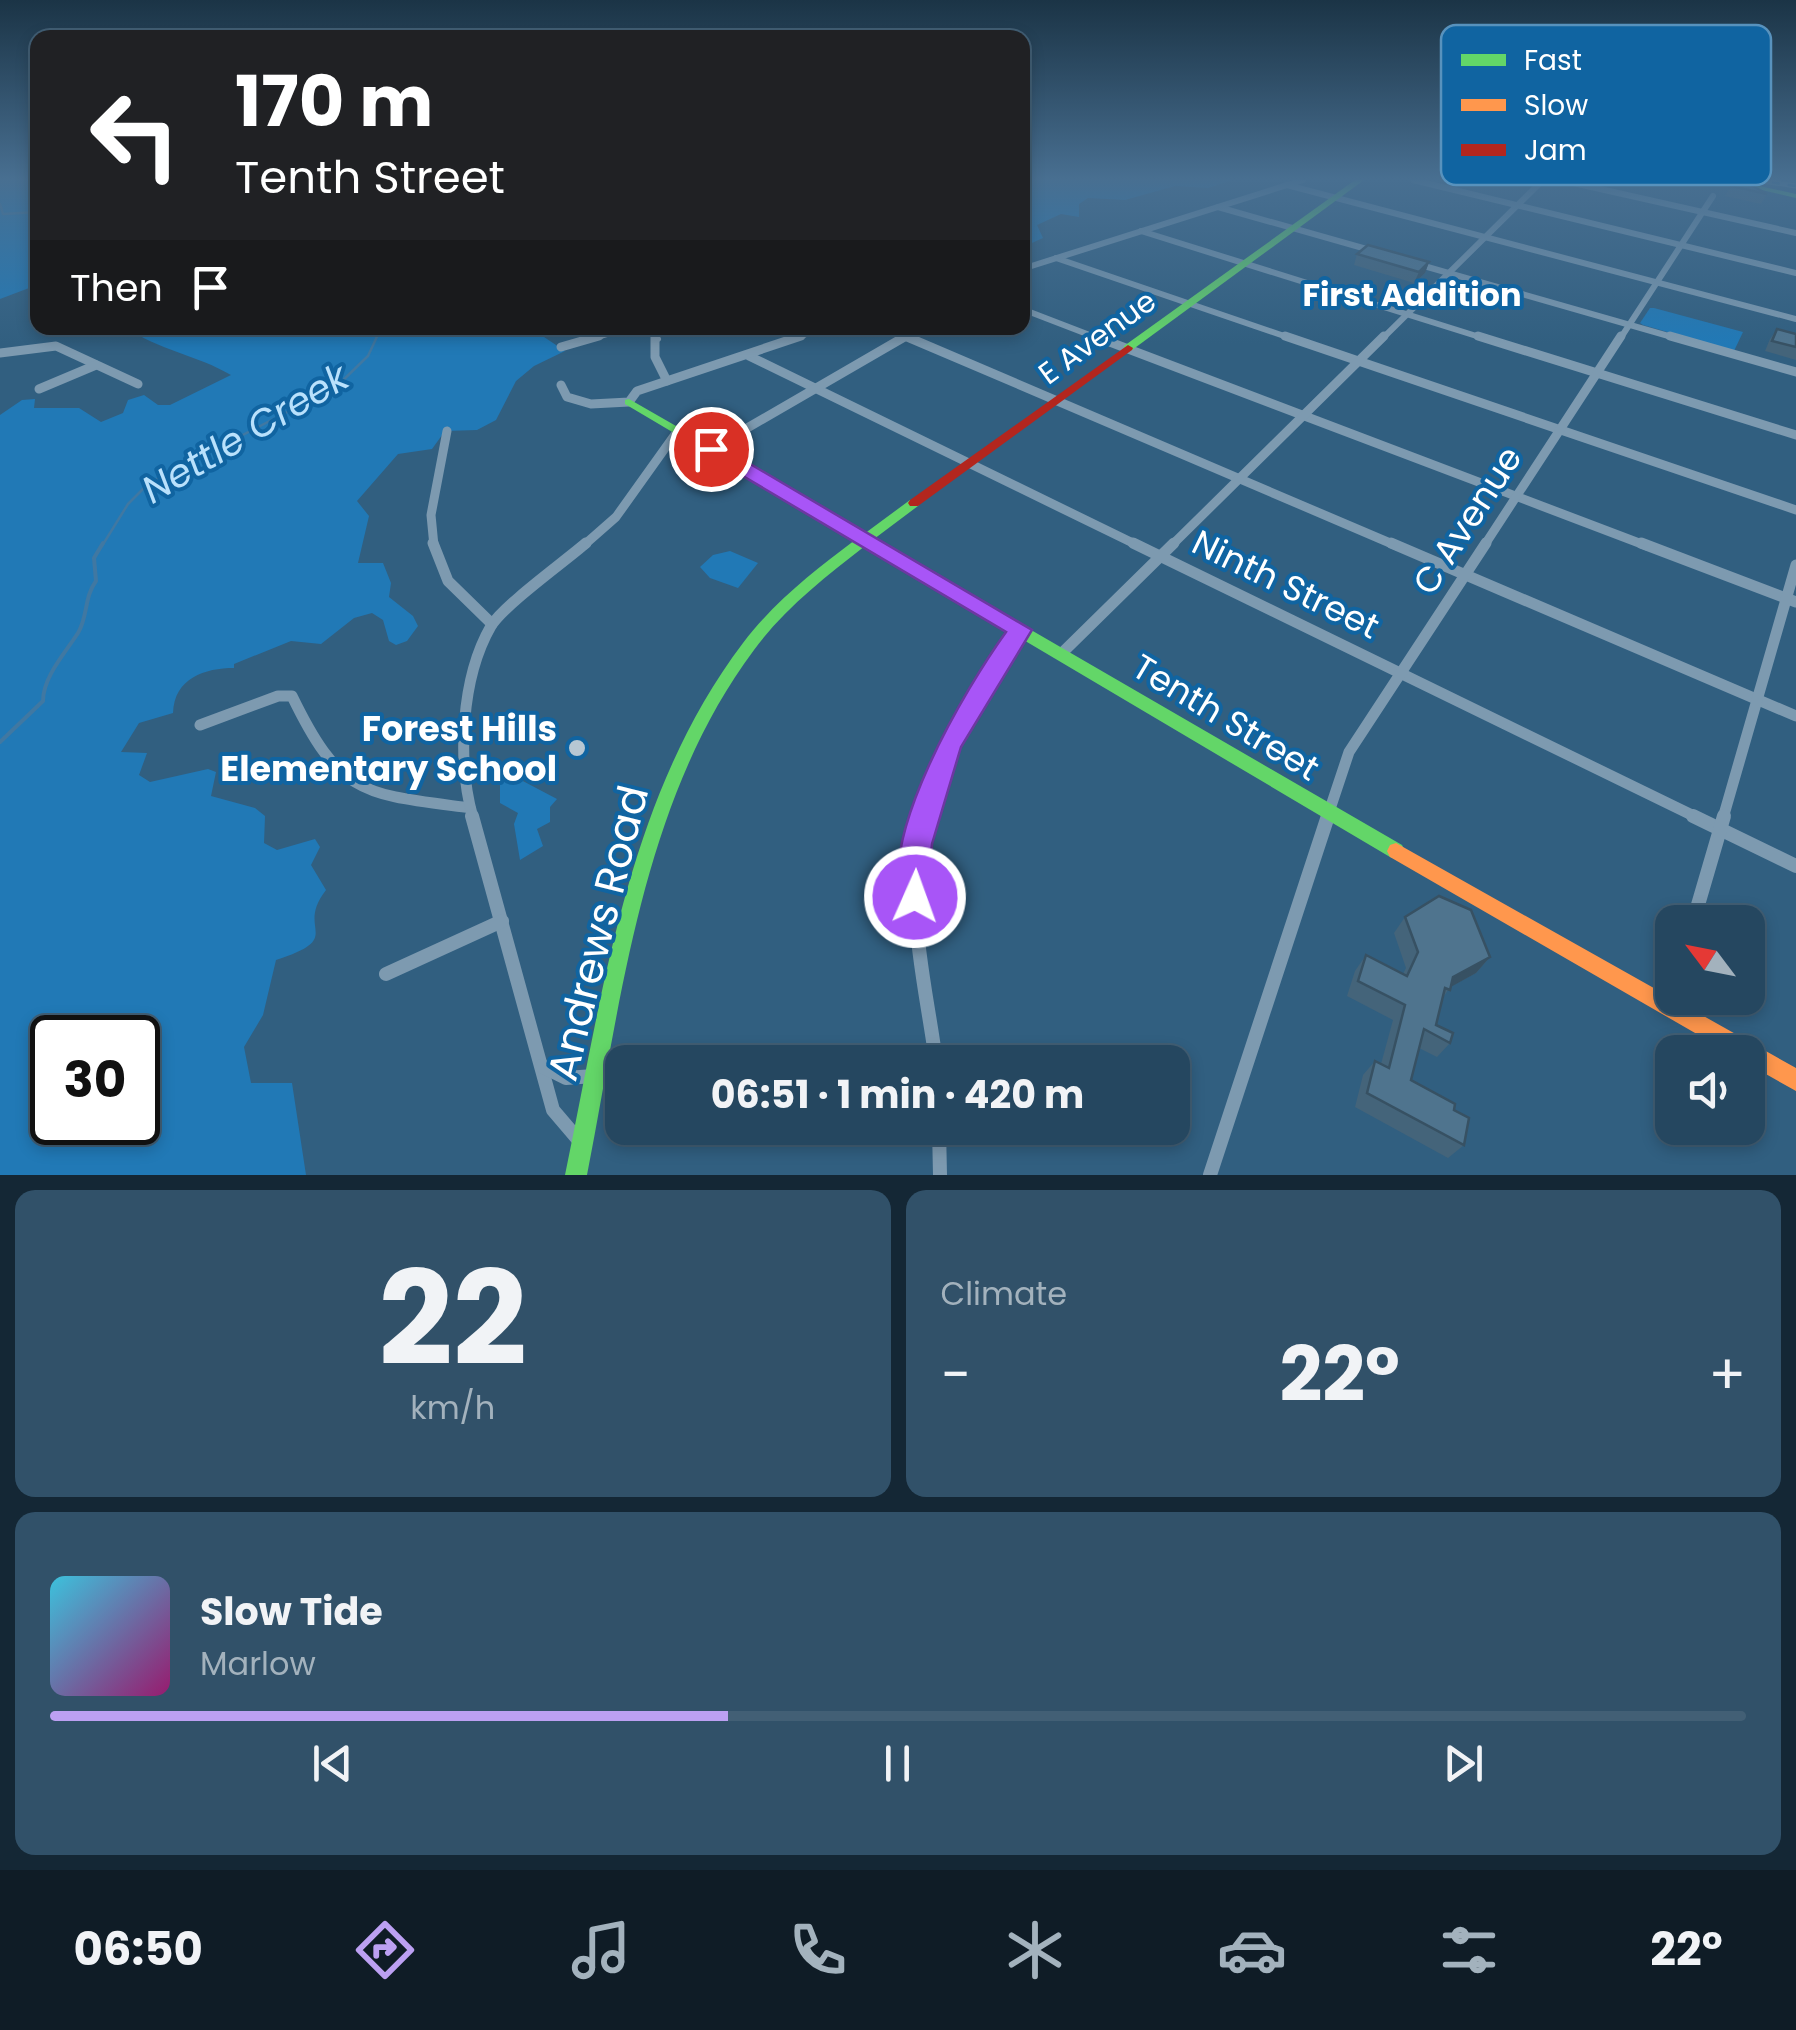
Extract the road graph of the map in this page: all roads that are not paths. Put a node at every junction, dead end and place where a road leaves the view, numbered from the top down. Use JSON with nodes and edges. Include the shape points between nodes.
{"nodes":[{"id":1,"x":1129,"y":235,"type":"edge"},
{"id":2,"x":1153,"y":235,"type":"edge"},
{"id":3,"x":1284,"y":235,"type":"edge"},
{"id":4,"x":1317,"y":235,"type":"edge"},
{"id":5,"x":1477,"y":235,"type":"edge"},
{"id":6,"x":1487,"y":235,"type":"edge"},
{"id":7,"x":1639,"y":235,"type":"edge"},
{"id":8,"x":1688,"y":235,"type":"edge"},
{"id":9,"x":1485,"y":237,"type":"junction"},
{"id":10,"x":1681,"y":245,"type":"junction"},
{"id":11,"x":1393,"y":257,"type":"edge"},
{"id":12,"x":1056,"y":258,"type":"junction"},
{"id":13,"x":1412,"y":262,"type":"edge"},
{"id":14,"x":1245,"y":264,"type":"junction"},
{"id":15,"x":1030,"y":267,"type":"edge"},
{"id":16,"x":1449,"y":273,"type":"junction"},
{"id":17,"x":1796,"y":273,"type":"edge"},
{"id":18,"x":1657,"y":282,"type":"junction"},
{"id":19,"x":1190,"y":304,"type":"junction"},
{"id":20,"x":1030,"y":312,"type":"edge"},
{"id":21,"x":1406,"y":314,"type":"junction"},
{"id":22,"x":1796,"y":319,"type":"edge"},
{"id":23,"x":1630,"y":324,"type":"junction"},
{"id":24,"x":604,"y":335,"type":"edge"},
{"id":25,"x":654,"y":335,"type":"edge"},
{"id":26,"x":804,"y":335,"type":"dead end"},
{"id":27,"x":905,"y":336,"type":"joint"},
{"id":28,"x":561,"y":348,"type":"dead end"},
{"id":29,"x":1127,"y":349,"type":"junction"},
{"id":30,"x":0,"y":353,"type":"edge"},
{"id":31,"x":749,"y":356,"type":"junction"},
{"id":32,"x":1361,"y":362,"type":"junction"},
{"id":33,"x":96,"y":365,"type":"junction"},
{"id":34,"x":1796,"y":372,"type":"edge"},
{"id":35,"x":1598,"y":373,"type":"junction"},
{"id":36,"x":667,"y":380,"type":"junction"},
{"id":37,"x":138,"y":384,"type":"dead end"},
{"id":38,"x":561,"y":385,"type":"dead end"},
{"id":39,"x":815,"y":388,"type":"junction"},
{"id":40,"x":39,"y":389,"type":"dead end"},
{"id":41,"x":1056,"y":400,"type":"junction"},
{"id":42,"x":629,"y":402,"type":"junction"},
{"id":43,"x":1304,"y":416,"type":"junction"},
{"id":44,"x":1561,"y":430,"type":"junction"},
{"id":45,"x":447,"y":431,"type":"dead end"},
{"id":46,"x":676,"y":433,"type":"junction"},
{"id":47,"x":1796,"y":435,"type":"edge"},
{"id":48,"x":711,"y":449,"type":"junction"},
{"id":49,"x":970,"y":464,"type":"junction"},
{"id":50,"x":1242,"y":480,"type":"junction"},
{"id":51,"x":1518,"y":497,"type":"junction"},
{"id":52,"x":1796,"y":510,"type":"edge"},
{"id":53,"x":866,"y":538,"type":"junction"},
{"id":54,"x":1160,"y":556,"type":"junction"},
{"id":55,"x":1796,"y":565,"type":"edge"},
{"id":56,"x":1466,"y":575,"type":"junction"},
{"id":57,"x":1791,"y":600,"type":"edge"},
{"id":58,"x":492,"y":624,"type":"junction"},
{"id":59,"x":1020,"y":630,"type":"junction"},
{"id":60,"x":1062,"y":654,"type":"junction"},
{"id":61,"x":1402,"y":674,"type":"junction"},
{"id":62,"x":1758,"y":699,"type":"junction"},
{"id":63,"x":1796,"y":716,"type":"edge"},
{"id":64,"x":200,"y":725,"type":"dead end"},
{"id":65,"x":470,"y":808,"type":"junction"},
{"id":66,"x":1329,"y":814,"type":"junction"},
{"id":67,"x":1720,"y":830,"type":"junction"},
{"id":68,"x":1796,"y":866,"type":"edge"},
{"id":69,"x":1699,"y":905,"type":"edge"},
{"id":70,"x":502,"y":921,"type":"junction"},
{"id":71,"x":386,"y":974,"type":"dead end"},
{"id":72,"x":1655,"y":993,"type":"edge"},
{"id":73,"x":1692,"y":1015,"type":"edge"},
{"id":74,"x":934,"y":1045,"type":"edge"},
{"id":75,"x":542,"y":1066,"type":"junction"},
{"id":76,"x":600,"y":1075,"type":"junction"},
{"id":77,"x":605,"y":1075,"type":"edge"},
{"id":78,"x":1796,"y":1080,"type":"edge"},
{"id":79,"x":582,"y":1144,"type":"junction"},
{"id":80,"x":939,"y":1145,"type":"edge"},
{"id":81,"x":576,"y":1175,"type":"edge"},
{"id":82,"x":940,"y":1175,"type":"edge"},
{"id":83,"x":1210,"y":1175,"type":"edge"}],
"edges":[{"from":1,"to":12,"type":"street"},
{"from":2,"to":14,"type":"street"},
{"from":3,"to":14,"type":"street","name":"E Avenue"},
{"from":4,"to":11,"type":"street"},
{"from":5,"to":9,"type":"street"},
{"from":6,"to":9,"type":"street"},
{"from":7,"to":10,"type":"street"},
{"from":8,"to":10,"type":"street","name":"C Avenue"},
{"from":9,"to":16,"type":"street"},
{"from":9,"to":18,"type":"street"},
{"from":10,"to":17,"type":"street"},
{"from":10,"to":18,"type":"street","name":"C Avenue"},
{"from":12,"to":15,"type":"street"},
{"from":12,"to":19,"type":"street"},
{"from":13,"to":16,"type":"street"},
{"from":14,"to":19,"type":"street","name":"E Avenue"},
{"from":14,"to":21,"type":"street"},
{"from":16,"to":21,"type":"street"},
{"from":16,"to":23,"type":"street"},
{"from":18,"to":22,"type":"street"},
{"from":18,"to":23,"type":"street","name":"C Avenue"},
{"from":19,"to":29,"type":"street","name":"E Avenue"},
{"from":19,"to":32,"type":"street"},
{"from":20,"to":29,"type":"street"},
{"from":21,"to":32,"type":"street"},
{"from":21,"to":35,"type":"street"},
{"from":23,"to":34,"type":"street"},
{"from":23,"to":35,"type":"street","name":"C Avenue"},
{"from":24,"to":28,"type":"street"},
{"from":25,"to":36,"type":"street","via":[[654,357]]},
{"from":26,"to":31,"type":"street"},
{"from":27,"to":39,"type":"street"},
{"from":27,"to":41,"type":"street"},
{"from":29,"to":41,"type":"street","name":"E Avenue"},
{"from":29,"to":43,"type":"street"},
{"from":30,"to":33,"type":"street","via":[[50,345]]},
{"from":31,"to":36,"type":"street"},
{"from":31,"to":39,"type":"street","name":"Ninth Street"},
{"from":32,"to":43,"type":"street"},
{"from":32,"to":44,"type":"street"},
{"from":33,"to":37,"type":"street"},
{"from":33,"to":40,"type":"street"},
{"from":35,"to":44,"type":"street","name":"C Avenue"},
{"from":35,"to":47,"type":"street"},
{"from":36,"to":42,"type":"street","via":[[633,393]]},
{"from":38,"to":42,"type":"street","via":[[567,397],[583,404]]},
{"from":39,"to":48,"type":"street"},
{"from":39,"to":49,"type":"street","name":"Ninth Street"},
{"from":41,"to":49,"type":"street","name":"E Avenue"},
{"from":41,"to":50,"type":"street"},
{"from":42,"to":46,"type":"street","name":"Tenth Street"},
{"from":43,"to":50,"type":"street"},
{"from":43,"to":51,"type":"street"},
{"from":44,"to":51,"type":"street","name":"C Avenue"},
{"from":44,"to":52,"type":"street"},
{"from":45,"to":58,"type":"street","via":[[430,505],[433,551],[459,598]]},
{"from":46,"to":48,"type":"street","name":"Tenth Street"},
{"from":46,"to":58,"type":"street","via":[[608,525]]},
{"from":48,"to":53,"type":"street","name":"Tenth Street"},
{"from":49,"to":53,"type":"street","name":"E Avenue"},
{"from":49,"to":54,"type":"street","name":"Ninth Street"},
{"from":50,"to":54,"type":"street"},
{"from":50,"to":56,"type":"street"},
{"from":51,"to":56,"type":"street","name":"C Avenue"},
{"from":51,"to":57,"type":"street"},
{"from":53,"to":59,"type":"street","name":"Tenth Street"},
{"from":53,"to":76,"type":"street","name":"Andrews Road","via":[[751,643],[676,766],[648,843]]},
{"from":54,"to":60,"type":"street"},
{"from":54,"to":61,"type":"street","name":"Ninth Street"},
{"from":55,"to":57,"type":"street"},
{"from":56,"to":61,"type":"street","name":"C Avenue"},
{"from":56,"to":62,"type":"street"},
{"from":57,"to":62,"type":"street"},
{"from":58,"to":65,"type":"street","via":[[466,713]]},
{"from":59,"to":60,"type":"street","name":"Tenth Street"},
{"from":59,"to":74,"type":"street","via":[[953,736],[917,844],[915,897]]},
{"from":60,"to":66,"type":"street","name":"Tenth Street"},
{"from":61,"to":66,"type":"street","name":"C Avenue","via":[[1349,752]]},
{"from":61,"to":67,"type":"street","name":"Ninth Street"},
{"from":62,"to":63,"type":"street"},
{"from":62,"to":67,"type":"street"},
{"from":64,"to":65,"type":"street","via":[[292,696],[330,766],[346,777]]},
{"from":65,"to":70,"type":"street"},
{"from":66,"to":72,"type":"street","name":"Tenth Street"},
{"from":66,"to":83,"type":"street","name":"C Avenue"},
{"from":67,"to":68,"type":"street","name":"Ninth Street"},
{"from":67,"to":69,"type":"street"},
{"from":70,"to":71,"type":"street"},
{"from":70,"to":75,"type":"street"},
{"from":73,"to":78,"type":"street","name":"Tenth Street"},
{"from":75,"to":76,"type":"street","via":[[566,1078]]},
{"from":75,"to":79,"type":"street","via":[[554,1110]]},
{"from":76,"to":77,"type":"street"},
{"from":76,"to":79,"type":"street","name":"Andrews Road"},
{"from":79,"to":81,"type":"street","name":"Andrews Road"},
{"from":80,"to":82,"type":"street"}]}
